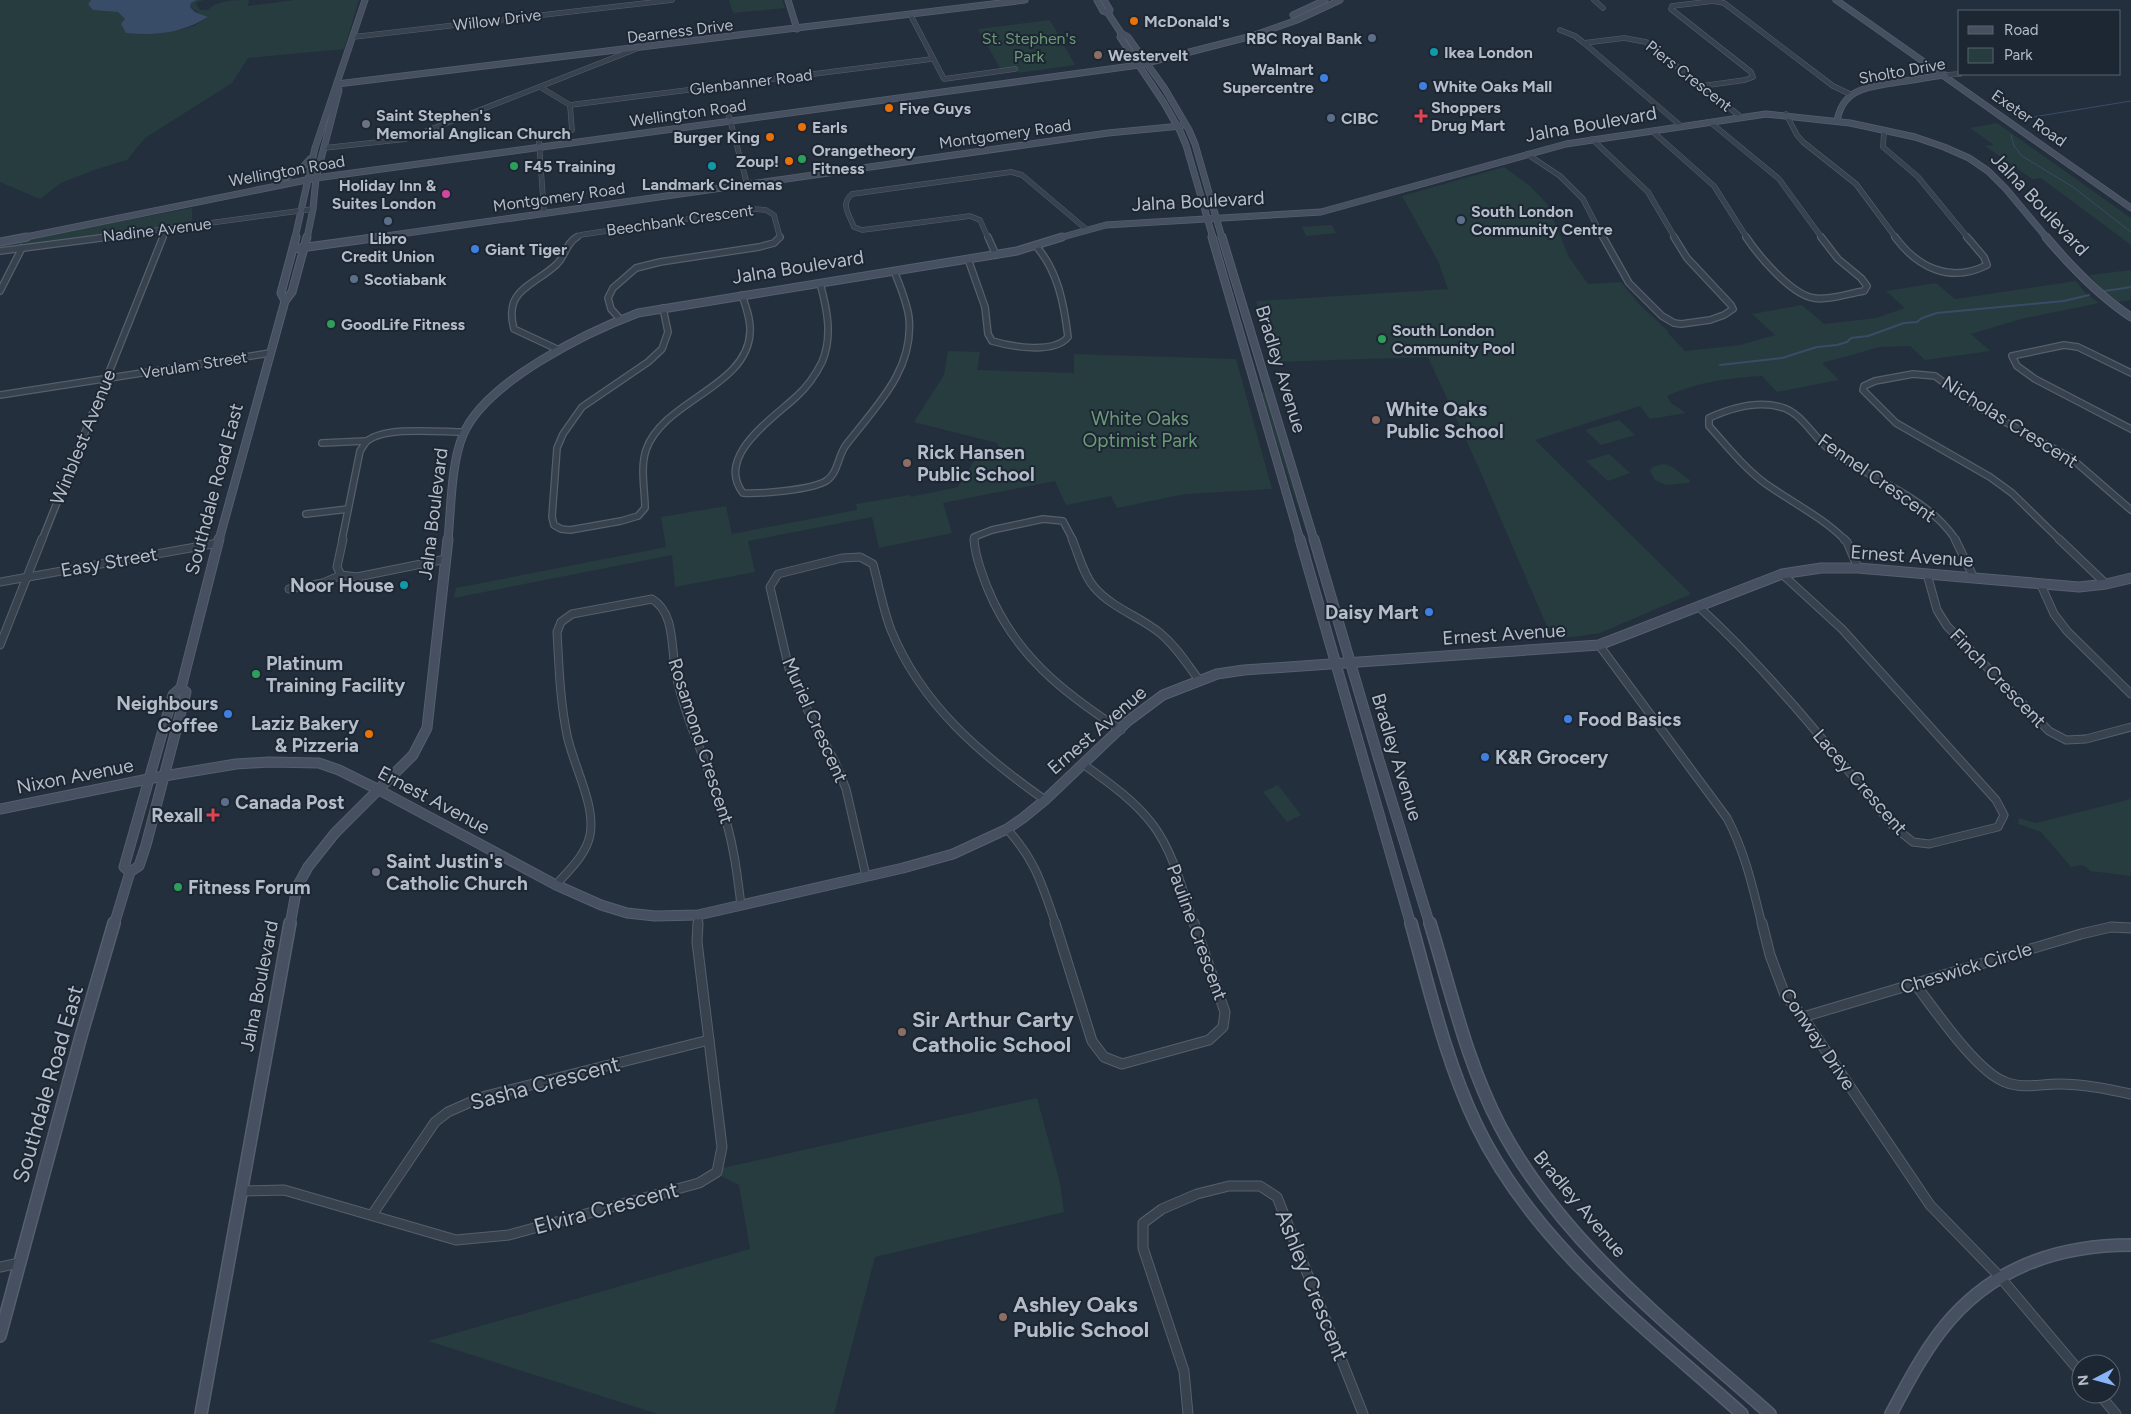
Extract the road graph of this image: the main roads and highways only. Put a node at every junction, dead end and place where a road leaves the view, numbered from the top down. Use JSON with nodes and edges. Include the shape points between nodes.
{"nodes":[{"id":1,"x":365,"y":0,"type":"edge"},
{"id":2,"x":788,"y":0,"type":"edge"},
{"id":3,"x":1025,"y":0,"type":"edge"},
{"id":4,"x":1097,"y":0,"type":"edge"},
{"id":5,"x":1104,"y":0,"type":"edge"},
{"id":6,"x":1325,"y":0,"type":"edge"},
{"id":7,"x":1340,"y":0,"type":"edge"},
{"id":8,"x":1836,"y":0,"type":"edge"},
{"id":9,"x":1108,"y":13,"type":"junction"},
{"id":10,"x":1287,"y":18,"type":"junction"},
{"id":11,"x":1294,"y":21,"type":"junction"},
{"id":12,"x":797,"y":29,"type":"junction"},
{"id":13,"x":1121,"y":33,"type":"junction"},
{"id":14,"x":1145,"y":61,"type":"junction"},
{"id":15,"x":1137,"y":63,"type":"junction"},
{"id":16,"x":1945,"y":76,"type":"junction"},
{"id":17,"x":337,"y":84,"type":"junction"},
{"id":18,"x":1837,"y":122,"type":"junction"},
{"id":19,"x":1178,"y":126,"type":"junction"},
{"id":20,"x":1186,"y":126,"type":"junction"},
{"id":21,"x":495,"y":150,"type":"junction"},
{"id":22,"x":313,"y":156,"type":"junction"},
{"id":23,"x":348,"y":173,"type":"junction"},
{"id":24,"x":317,"y":175,"type":"junction"},
{"id":25,"x":308,"y":176,"type":"junction"},
{"id":26,"x":283,"y":182,"type":"junction"},
{"id":27,"x":306,"y":192,"type":"junction"},
{"id":28,"x":314,"y":197,"type":"junction"},
{"id":29,"x":2131,"y":208,"type":"edge"},
{"id":30,"x":1207,"y":218,"type":"junction"},
{"id":31,"x":1216,"y":218,"type":"junction"},
{"id":32,"x":34,"y":235,"type":"joint"},
{"id":33,"x":0,"y":242,"type":"edge"},
{"id":34,"x":305,"y":248,"type":"junction"},
{"id":35,"x":293,"y":250,"type":"junction"},
{"id":36,"x":285,"y":300,"type":"junction"},
{"id":37,"x":2131,"y":318,"type":"edge"},
{"id":38,"x":2131,"y":578,"type":"edge"},
{"id":39,"x":1350,"y":663,"type":"junction"},
{"id":40,"x":1336,"y":664,"type":"junction"},
{"id":41,"x":181,"y":688,"type":"junction"},
{"id":42,"x":157,"y":777,"type":"junction"},
{"id":43,"x":379,"y":790,"type":"junction"},
{"id":44,"x":0,"y":809,"type":"edge"},
{"id":45,"x":130,"y":872,"type":"junction"},
{"id":46,"x":2131,"y":1245,"type":"edge"},
{"id":47,"x":0,"y":1336,"type":"edge"},
{"id":48,"x":201,"y":1414,"type":"edge"},
{"id":49,"x":1742,"y":1414,"type":"edge"},
{"id":50,"x":1770,"y":1414,"type":"edge"},
{"id":51,"x":1891,"y":1414,"type":"edge"}],
"edges":[{"from":1,"to":17,"type":"main road","name":"Southdale Road East"},
{"from":2,"to":12,"type":"main road"},
{"from":3,"to":12,"type":"main road","name":"Dearness Drive"},
{"from":4,"to":9,"type":"main road","name":"Bradley Avenue","via":[[1103,11]]},
{"from":5,"to":9,"type":"main road","name":"Bradley Avenue","via":[[1110,10]]},
{"from":6,"to":10,"type":"main road","name":"Wellington Road"},
{"from":7,"to":11,"type":"main road","name":"Wellington Road"},
{"from":8,"to":16,"type":"main road","name":"Exeter Road"},
{"from":9,"to":13,"type":"main road","name":"Bradley Avenue"},
{"from":10,"to":11,"type":"main road"},
{"from":10,"to":14,"type":"main road","name":"Wellington Road"},
{"from":11,"to":14,"type":"main road","name":"Wellington Road","via":[[1252,36]]},
{"from":12,"to":17,"type":"main road","name":"Dearness Drive"},
{"from":13,"to":14,"type":"main road","name":"Bradley Avenue","via":[[1128,37]]},
{"from":13,"to":15,"type":"main road","name":"Bradley Avenue","via":[[1120,38]]},
{"from":14,"to":15,"type":"main road","name":"Wellington Road"},
{"from":14,"to":20,"type":"main road","name":"Bradley Avenue"},
{"from":15,"to":19,"type":"main road","name":"Bradley Avenue"},
{"from":15,"to":21,"type":"main road","name":"Wellington Road","via":[[982,88]]},
{"from":16,"to":18,"type":"main road","name":"Sholto Drive","via":[[1862,88],[1843,102]]},
{"from":16,"to":29,"type":"main road","name":"Exeter Road"},
{"from":17,"to":22,"type":"main road","name":"Southdale Road East"},
{"from":17,"to":24,"type":"main road","name":"Southdale Road East","via":[[339,90]]},
{"from":18,"to":31,"type":"main road","name":"Jalna Boulevard","via":[[1786,114],[1681,126],[1558,146],[1321,212]]},
{"from":18,"to":37,"type":"main road","name":"Jalna Boulevard","via":[[1942,146],[1988,171],[2093,290]]},
{"from":19,"to":20,"type":"main road","name":"Montgomery Road"},
{"from":19,"to":30,"type":"main road","name":"Bradley Avenue"},
{"from":19,"to":34,"type":"main road","name":"Montgomery Road","via":[[1108,133]]},
{"from":20,"to":31,"type":"main road","name":"Bradley Avenue"},
{"from":21,"to":23,"type":"main road","name":"Wellington Road"},
{"from":21,"to":24,"type":"main road","name":"Wellington Road"},
{"from":22,"to":25,"type":"main road","name":"Southdale Road East"},
{"from":22,"to":26,"type":"main road"},
{"from":23,"to":24,"type":"main road","name":"Wellington Road"},
{"from":23,"to":28,"type":"main road","via":[[323,185]]},
{"from":24,"to":25,"type":"main road","name":"Wellington Road"},
{"from":24,"to":28,"type":"main road","name":"Southdale Road East"},
{"from":25,"to":26,"type":"main road","name":"Wellington Road"},
{"from":25,"to":27,"type":"main road","name":"Southdale Road East"},
{"from":26,"to":27,"type":"main road"},
{"from":26,"to":32,"type":"main road","name":"Wellington Road"},
{"from":27,"to":35,"type":"main road","name":"Southdale Road East"},
{"from":28,"to":34,"type":"main road","name":"Southdale Road East"},
{"from":30,"to":31,"type":"main road","name":"Jalna Boulevard"},
{"from":30,"to":40,"type":"main road","name":"Bradley Avenue"},
{"from":30,"to":43,"type":"main road","name":"Jalna Boulevard","via":[[1086,229],[1036,246],[968,260],[663,308],[620,319],[559,350],[497,393],[464,432],[457,457],[427,728],[414,754]]},
{"from":31,"to":39,"type":"main road","name":"Bradley Avenue"},
{"from":32,"to":33,"type":"main road","name":"Wellington Road"},
{"from":34,"to":35,"type":"main road","name":"Montgomery Road"},
{"from":34,"to":36,"type":"main road","name":"Southdale Road East","via":[[292,292]]},
{"from":35,"to":36,"type":"main road","name":"Southdale Road East","via":[[281,294]]},
{"from":36,"to":41,"type":"main road","name":"Southdale Road East"},
{"from":38,"to":39,"type":"main road","name":"Ernest Avenue","via":[[2079,587],[1858,568],[1822,568],[1782,574],[1599,645]]},
{"from":39,"to":40,"type":"main road","name":"Ernest Avenue"},
{"from":39,"to":50,"type":"main road","name":"Bradley Avenue","via":[[1475,1069],[1505,1134],[1541,1189],[1615,1274]]},
{"from":40,"to":43,"type":"main road","name":"Ernest Avenue","via":[[1217,674],[1163,695],[1128,721],[1045,800],[1007,829],[953,854],[698,915],[655,916],[627,913],[601,905],[556,885]]},
{"from":40,"to":49,"type":"main road","name":"Bradley Avenue","via":[[1457,1080],[1492,1154],[1559,1246],[1605,1292]]},
{"from":41,"to":42,"type":"main road","name":"Southdale Road East","via":[[173,695]]},
{"from":41,"to":42,"type":"main road","name":"Southdale Road East","via":[[186,692]]},
{"from":42,"to":43,"type":"main road","name":"Ernest Avenue","via":[[236,764],[319,763]]},
{"from":42,"to":44,"type":"main road","name":"Nixon Avenue"},
{"from":42,"to":45,"type":"main road","name":"Southdale Road East","via":[[139,866]]},
{"from":42,"to":45,"type":"main road","name":"Southdale Road East","via":[[124,867]]},
{"from":43,"to":48,"type":"main road","name":"Jalna Boulevard","via":[[316,854],[297,887]]},
{"from":45,"to":47,"type":"main road","name":"Southdale Road East","via":[[81,1036]]},
{"from":46,"to":51,"type":"main road","via":[[2107,1245],[2055,1253],[2000,1277],[1973,1297],[1940,1331]]}]}
